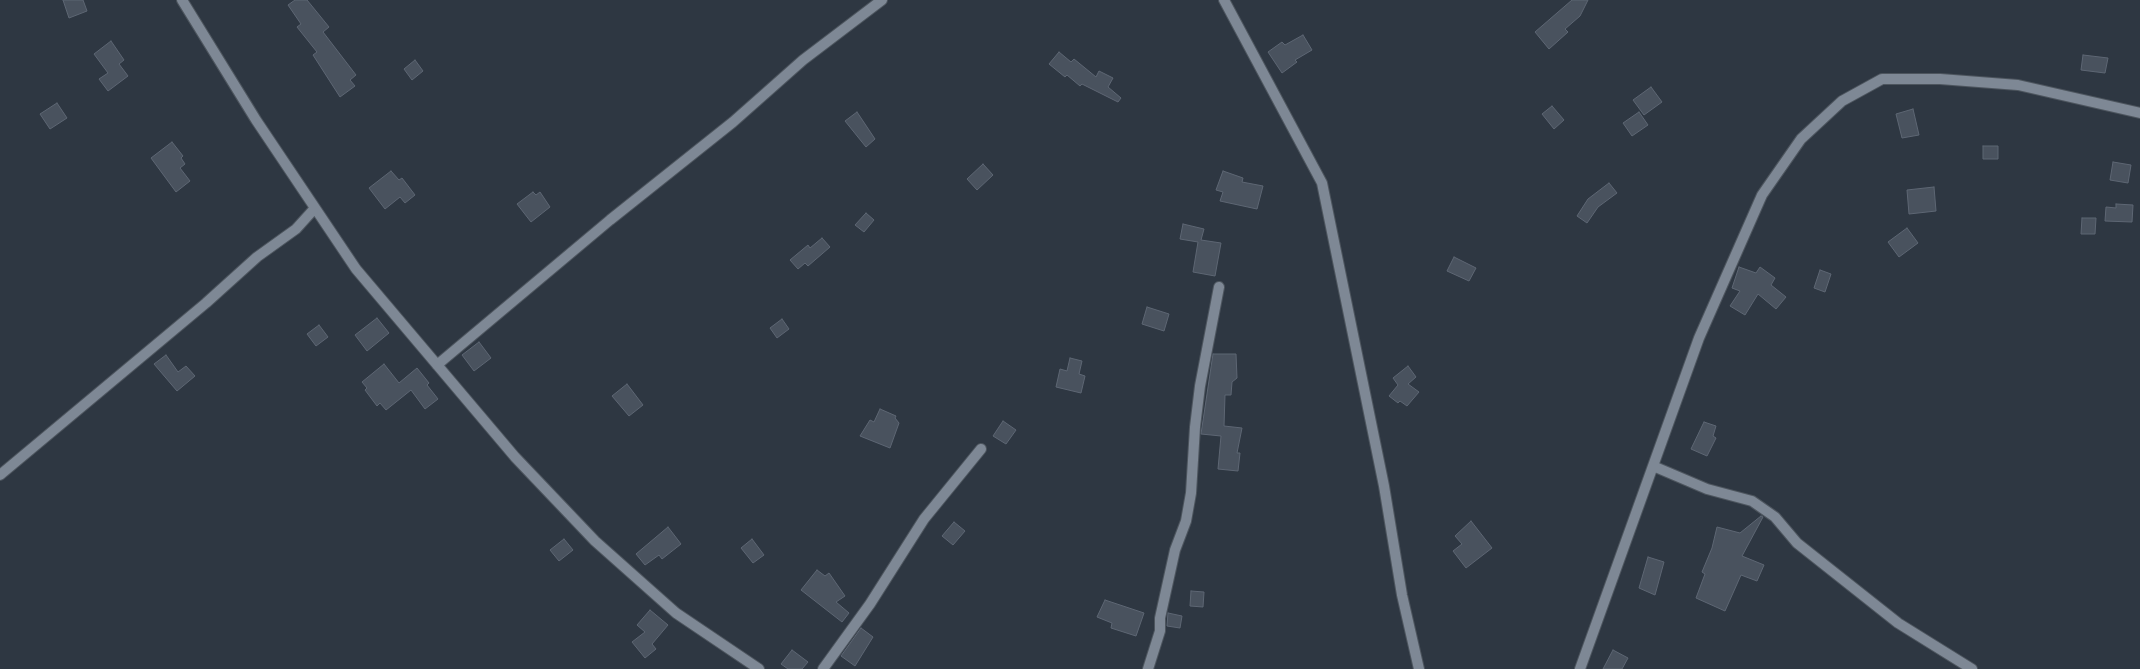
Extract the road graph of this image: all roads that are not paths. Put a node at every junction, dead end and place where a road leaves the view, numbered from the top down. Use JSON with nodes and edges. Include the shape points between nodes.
{"nodes":[{"id":1,"x":182,"y":0,"type":"edge"},
{"id":2,"x":882,"y":0,"type":"edge"},
{"id":3,"x":1224,"y":0,"type":"edge"},
{"id":4,"x":2140,"y":113,"type":"edge"},
{"id":5,"x":315,"y":208,"type":"junction"},
{"id":6,"x":1219,"y":287,"type":"dead end"},
{"id":7,"x":437,"y":365,"type":"junction"},
{"id":8,"x":981,"y":449,"type":"dead end"},
{"id":9,"x":1653,"y":466,"type":"junction"},
{"id":10,"x":0,"y":475,"type":"edge"},
{"id":11,"x":744,"y":665,"type":"edge"},
{"id":12,"x":759,"y":669,"type":"edge"},
{"id":13,"x":823,"y":669,"type":"edge"},
{"id":14,"x":1148,"y":669,"type":"edge"},
{"id":15,"x":1419,"y":669,"type":"edge"},
{"id":16,"x":1580,"y":669,"type":"edge"},
{"id":17,"x":1972,"y":669,"type":"edge"}],
"edges":[{"from":1,"to":5,"type":"street"},
{"from":2,"to":7,"type":"street","via":[[803,60],[733,122]]},
{"from":3,"to":15,"type":"street","via":[[1322,183]]},
{"from":4,"to":9,"type":"street","via":[[2018,85],[1940,80],[1882,79],[1842,101],[1801,139],[1762,195],[1699,338]]},
{"from":5,"to":7,"type":"street","via":[[356,269]]},
{"from":5,"to":10,"type":"street","via":[[296,229],[258,257]]},
{"from":6,"to":14,"type":"street","via":[[1194,427],[1191,493],[1186,521],[1175,550],[1160,631]]},
{"from":7,"to":11,"type":"street","via":[[515,457],[595,541],[676,613]]},
{"from":8,"to":13,"type":"street","via":[[924,519],[870,604]]},
{"from":9,"to":16,"type":"street"},
{"from":9,"to":17,"type":"street","via":[[1707,489],[1752,501],[1775,517],[1797,543],[1898,623]]},
{"from":11,"to":12,"type":"street"}]}
